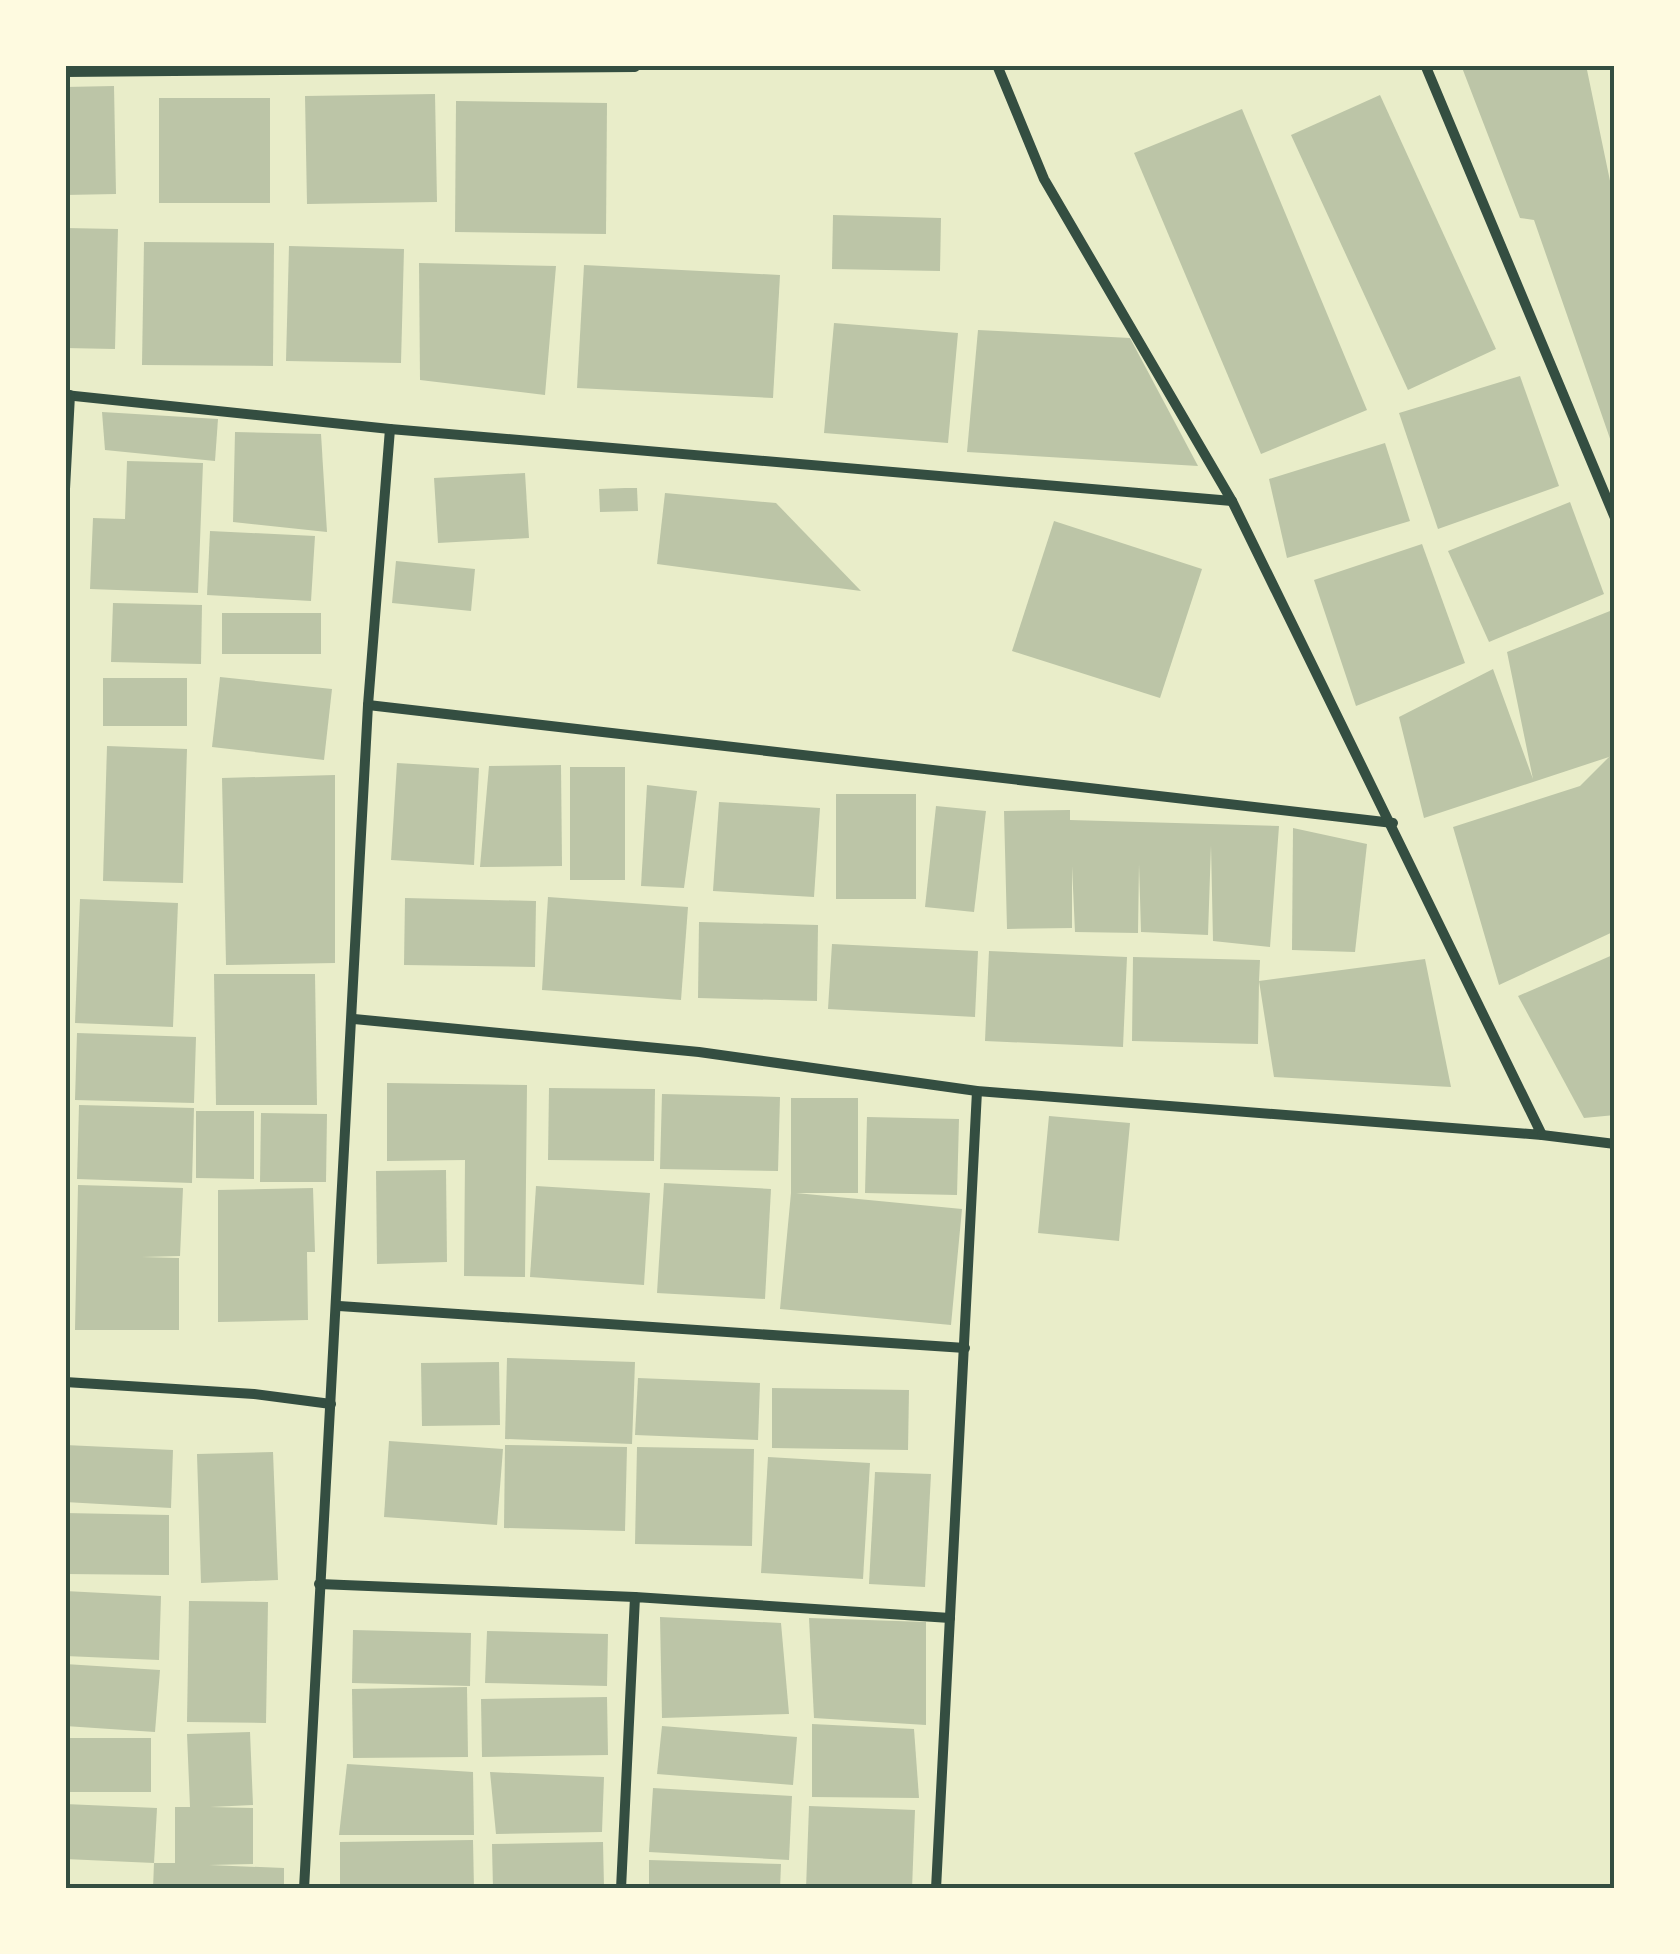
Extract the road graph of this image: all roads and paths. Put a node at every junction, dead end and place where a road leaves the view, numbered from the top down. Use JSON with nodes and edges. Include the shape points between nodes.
{"nodes":[{"id":1,"x":997,"y":65,"type":"edge"},
{"id":2,"x":635,"y":67,"type":"edge"},
{"id":3,"x":1426,"y":67,"type":"edge"},
{"id":4,"x":65,"y":72,"type":"edge"},
{"id":5,"x":68,"y":395,"type":"edge"},
{"id":6,"x":390,"y":429,"type":"junction"},
{"id":7,"x":65,"y":489,"type":"edge"},
{"id":8,"x":1232,"y":501,"type":"junction"},
{"id":9,"x":1615,"y":518,"type":"edge"},
{"id":10,"x":368,"y":705,"type":"junction"},
{"id":11,"x":1393,"y":823,"type":"junction"},
{"id":12,"x":354,"y":1019,"type":"junction"},
{"id":13,"x":977,"y":1090,"type":"junction"},
{"id":14,"x":1542,"y":1135,"type":"junction"},
{"id":15,"x":1615,"y":1144,"type":"edge"},
{"id":16,"x":339,"y":1306,"type":"junction"},
{"id":17,"x":965,"y":1348,"type":"junction"},
{"id":18,"x":65,"y":1382,"type":"edge"},
{"id":19,"x":331,"y":1404,"type":"junction"},
{"id":20,"x":319,"y":1584,"type":"junction"},
{"id":21,"x":635,"y":1596,"type":"junction"},
{"id":22,"x":950,"y":1618,"type":"junction"},
{"id":23,"x":304,"y":1889,"type":"edge"},
{"id":24,"x":621,"y":1889,"type":"edge"},
{"id":25,"x":936,"y":1889,"type":"edge"}],
"edges":[{"from":1,"to":8,"type":"street","via":[[1044,179]]},
{"from":2,"to":4,"type":"street"},
{"from":3,"to":9,"type":"street"},
{"from":5,"to":6,"type":"street"},
{"from":5,"to":7,"type":"street"},
{"from":6,"to":8,"type":"street"},
{"from":6,"to":10,"type":"street"},
{"from":8,"to":11,"type":"street"},
{"from":10,"to":11,"type":"street"},
{"from":10,"to":12,"type":"street"},
{"from":11,"to":14,"type":"street"},
{"from":12,"to":13,"type":"street","via":[[699,1052]]},
{"from":12,"to":16,"type":"street"},
{"from":13,"to":14,"type":"street"},
{"from":13,"to":17,"type":"street"},
{"from":14,"to":15,"type":"street"},
{"from":16,"to":17,"type":"street"},
{"from":16,"to":19,"type":"street"},
{"from":17,"to":22,"type":"street"},
{"from":18,"to":19,"type":"street"},
{"from":19,"to":20,"type":"street"},
{"from":20,"to":21,"type":"street"},
{"from":20,"to":23,"type":"street"},
{"from":21,"to":22,"type":"street"},
{"from":21,"to":24,"type":"street"},
{"from":22,"to":25,"type":"street"}]}
